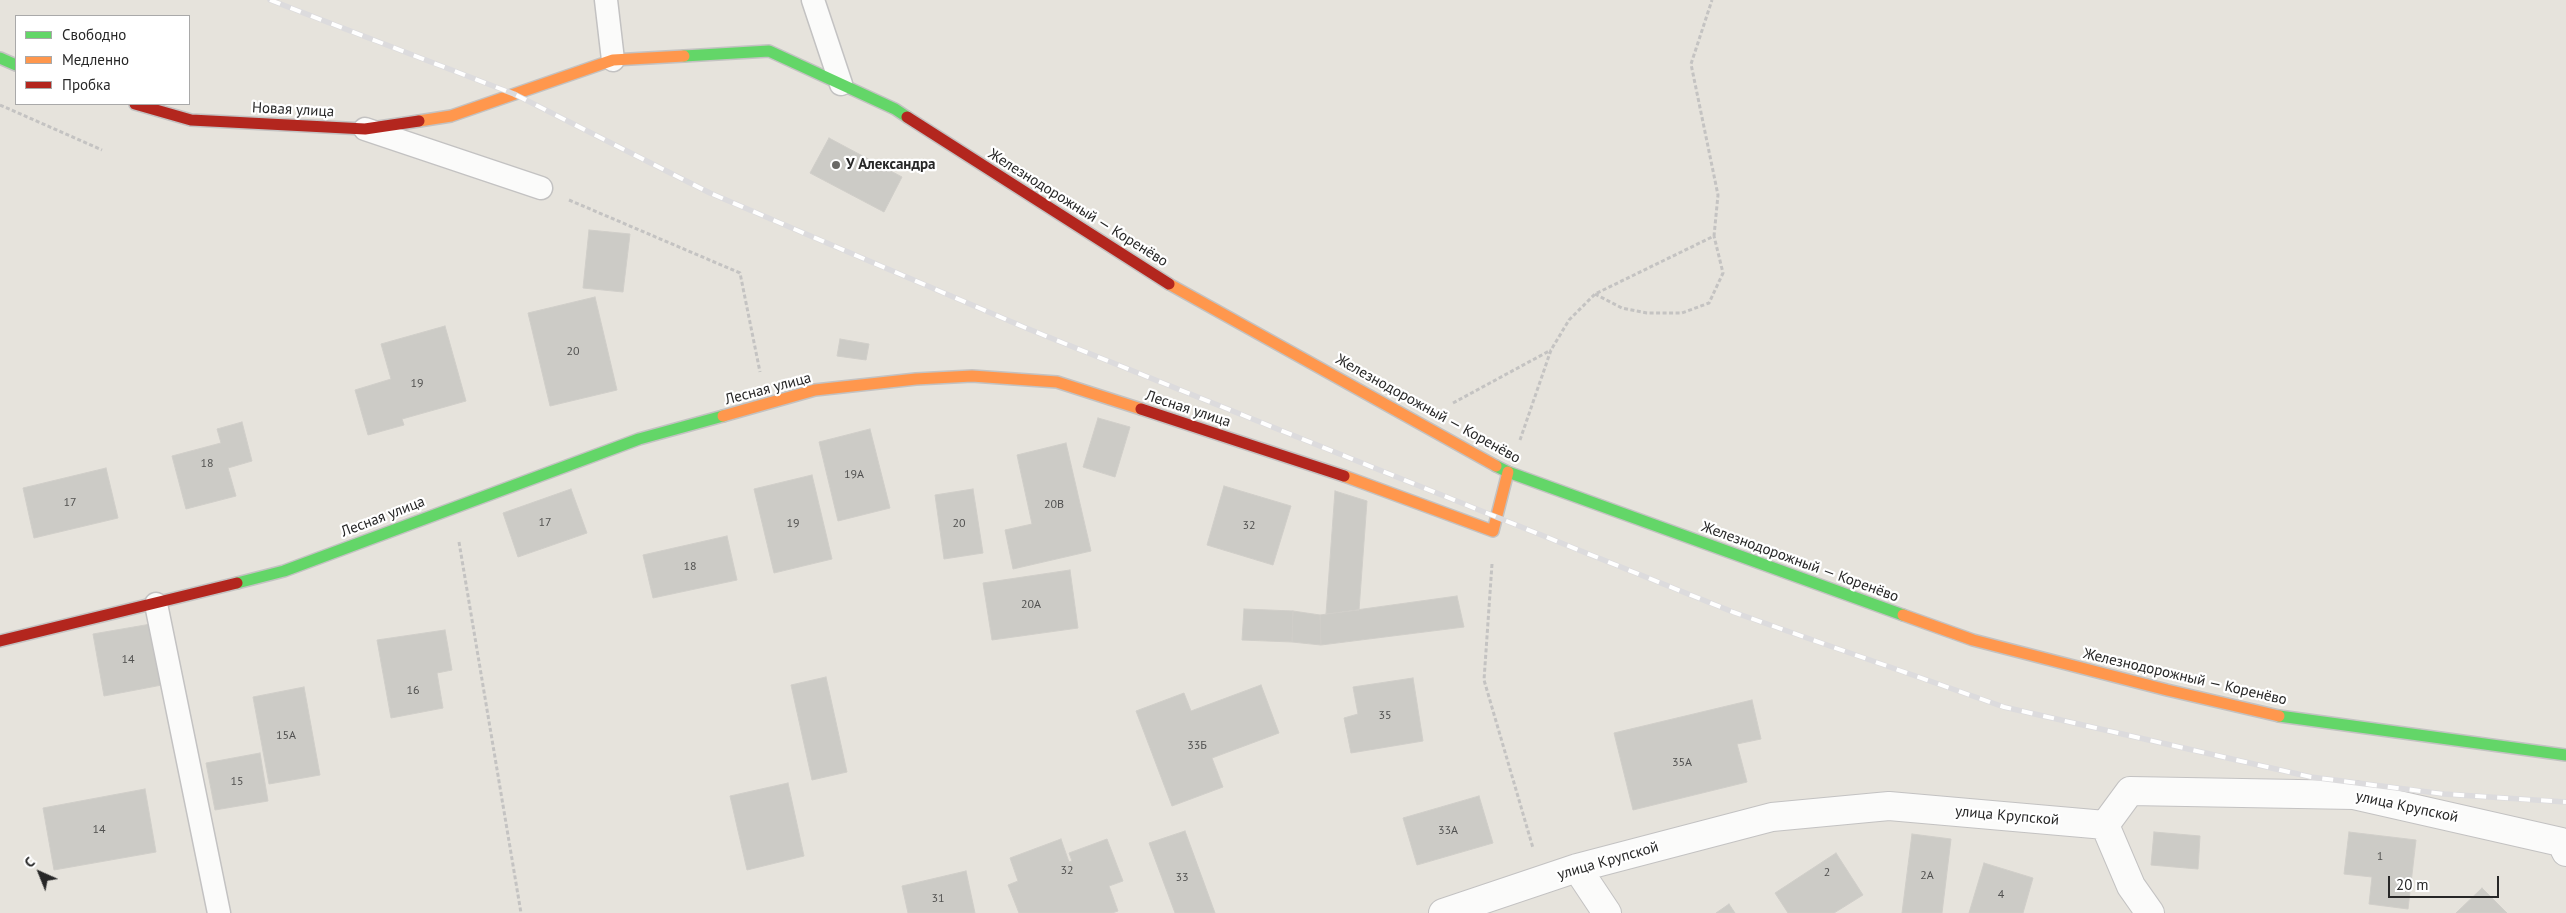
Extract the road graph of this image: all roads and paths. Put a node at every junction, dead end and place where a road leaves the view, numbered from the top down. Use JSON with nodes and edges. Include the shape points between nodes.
{"nodes":[{"id":1,"x":606,"y":0,"type":"edge"},
{"id":2,"x":813,"y":0,"type":"edge"},
{"id":3,"x":1712,"y":0,"type":"edge"},
{"id":4,"x":0,"y":58,"type":"edge"},
{"id":5,"x":613,"y":60,"type":"junction"},
{"id":6,"x":15,"y":65,"type":"edge"},
{"id":7,"x":841,"y":84,"type":"junction"},
{"id":8,"x":0,"y":105,"type":"edge"},
{"id":9,"x":138,"y":105,"type":"edge"},
{"id":10,"x":451,"y":116,"type":"joint"},
{"id":11,"x":366,"y":129,"type":"junction"},
{"id":12,"x":102,"y":150,"type":"dead end"},
{"id":13,"x":542,"y":188,"type":"joint"},
{"id":14,"x":1714,"y":236,"type":"junction"},
{"id":15,"x":1595,"y":294,"type":"junction"},
{"id":16,"x":1551,"y":350,"type":"junction"},
{"id":17,"x":766,"y":404,"type":"junction"},
{"id":18,"x":1420,"y":423,"type":"junction"},
{"id":19,"x":1508,"y":472,"type":"junction"},
{"id":20,"x":453,"y":507,"type":"junction"},
{"id":21,"x":1493,"y":531,"type":"junction"},
{"id":22,"x":156,"y":604,"type":"junction"},
{"id":23,"x":0,"y":640,"type":"edge"},
{"id":24,"x":2566,"y":755,"type":"edge"},
{"id":25,"x":2105,"y":825,"type":"junction"},
{"id":26,"x":2564,"y":846,"type":"edge"},
{"id":27,"x":1576,"y":868,"type":"junction"},
{"id":28,"x":1542,"y":880,"type":"junction"},
{"id":29,"x":219,"y":913,"type":"edge"},
{"id":30,"x":521,"y":913,"type":"edge"},
{"id":31,"x":1444,"y":913,"type":"edge"},
{"id":32,"x":1607,"y":913,"type":"edge"},
{"id":33,"x":2150,"y":913,"type":"edge"}],
"edges":[{"from":1,"to":5,"type":"lane"},
{"from":2,"to":7,"type":"lane"},
{"from":3,"to":14,"type":"path","via":[[1691,64],[1718,195]]},
{"from":4,"to":6,"type":"main road"},
{"from":5,"to":7,"type":"main road","name":"Железнодорожный — Коренёво","via":[[769,51]]},
{"from":5,"to":10,"type":"main road","name":"Железнодорожный — Коренёво"},
{"from":7,"to":18,"type":"main road","name":"Железнодорожный — Коренёво","via":[[895,109],[1145,270]]},
{"from":8,"to":12,"type":"path"},
{"from":9,"to":11,"type":"main road","name":"Новая улица","via":[[191,120]]},
{"from":10,"to":11,"type":"main road","name":"Новая улица"},
{"from":11,"to":13,"type":"lane"},
{"from":13,"to":17,"type":"path","via":[[740,273]]},
{"from":14,"to":15,"type":"path"},
{"from":14,"to":15,"type":"path","via":[[1723,273],[1709,303],[1682,313],[1647,314],[1622,308]]},
{"from":15,"to":16,"type":"path","via":[[1569,320]]},
{"from":16,"to":18,"type":"path"},
{"from":16,"to":19,"type":"path"},
{"from":17,"to":20,"type":"main road","name":"Лесная улица","via":[[639,439]]},
{"from":17,"to":21,"type":"main road","name":"Лесная улица","via":[[815,390],[916,379],[972,376],[1057,382],[1322,468]]},
{"from":18,"to":19,"type":"main road","name":"Железнодорожный — Коренёво"},
{"from":19,"to":21,"type":"main road"},
{"from":19,"to":24,"type":"main road","name":"Железнодорожный — Коренёво","via":[[1973,640],[2273,715]]},
{"from":20,"to":22,"type":"main road","name":"Лесная улица","via":[[284,571]]},
{"from":20,"to":30,"type":"path"},
{"from":21,"to":28,"type":"path","via":[[1484,680]]},
{"from":22,"to":23,"type":"main road","name":"Лесная улица"},
{"from":22,"to":29,"type":"lane"},
{"from":25,"to":26,"type":"street","name":"улица Крупской","via":[[2130,791],[2354,794]]},
{"from":25,"to":27,"type":"street","name":"улица Крупской","via":[[1889,806],[1772,817]]},
{"from":25,"to":33,"type":"street","via":[[2130,886]]},
{"from":27,"to":28,"type":"street","name":"улица Крупской"},
{"from":27,"to":32,"type":"street"},
{"from":28,"to":31,"type":"street","name":"улица Крупской"}]}
